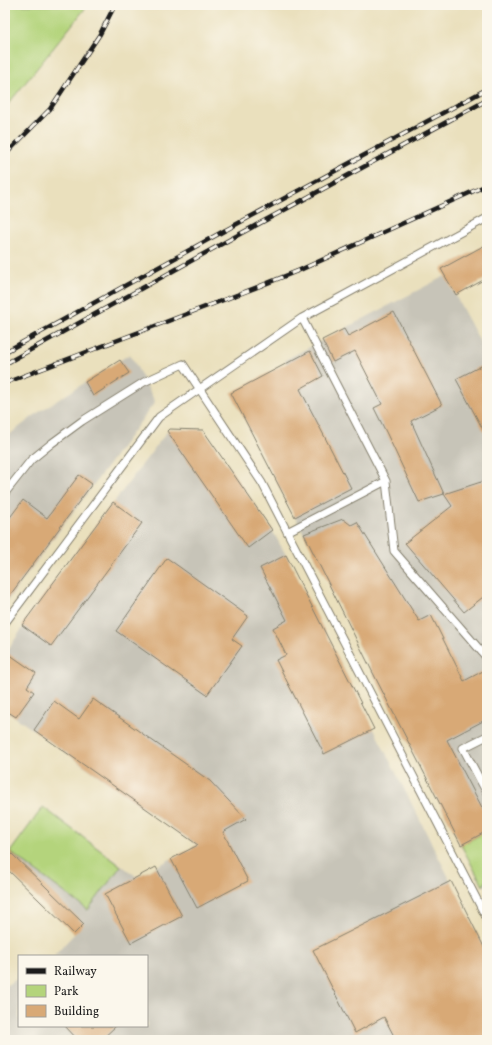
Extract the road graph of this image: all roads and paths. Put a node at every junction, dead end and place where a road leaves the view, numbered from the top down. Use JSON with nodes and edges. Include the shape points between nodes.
{"nodes":[{"id":1,"x":487,"y":218,"type":"edge"},
{"id":2,"x":302,"y":318,"type":"junction"},
{"id":3,"x":199,"y":389,"type":"junction"},
{"id":4,"x":386,"y":481,"type":"junction"},
{"id":5,"x":5,"y":493,"type":"edge"},
{"id":6,"x":287,"y":532,"type":"junction"},
{"id":7,"x":5,"y":623,"type":"edge"},
{"id":8,"x":487,"y":658,"type":"edge"},
{"id":9,"x":487,"y":736,"type":"edge"},
{"id":10,"x":487,"y":793,"type":"edge"},
{"id":11,"x":486,"y":912,"type":"edge"}],
"edges":[{"from":1,"to":2,"type":"lane"},
{"from":2,"to":3,"type":"lane"},
{"from":2,"to":4,"type":"lane"},
{"from":3,"to":5,"type":"lane","via":[[183,364],[144,382],[82,421],[38,454],[25,466]]},
{"from":3,"to":6,"type":"lane","via":[[262,483]]},
{"from":3,"to":7,"type":"lane","via":[[159,417]]},
{"from":4,"to":6,"type":"lane"},
{"from":4,"to":8,"type":"lane","via":[[394,551]]},
{"from":6,"to":11,"type":"lane"},
{"from":9,"to":10,"type":"lane","via":[[463,748]]}]}
